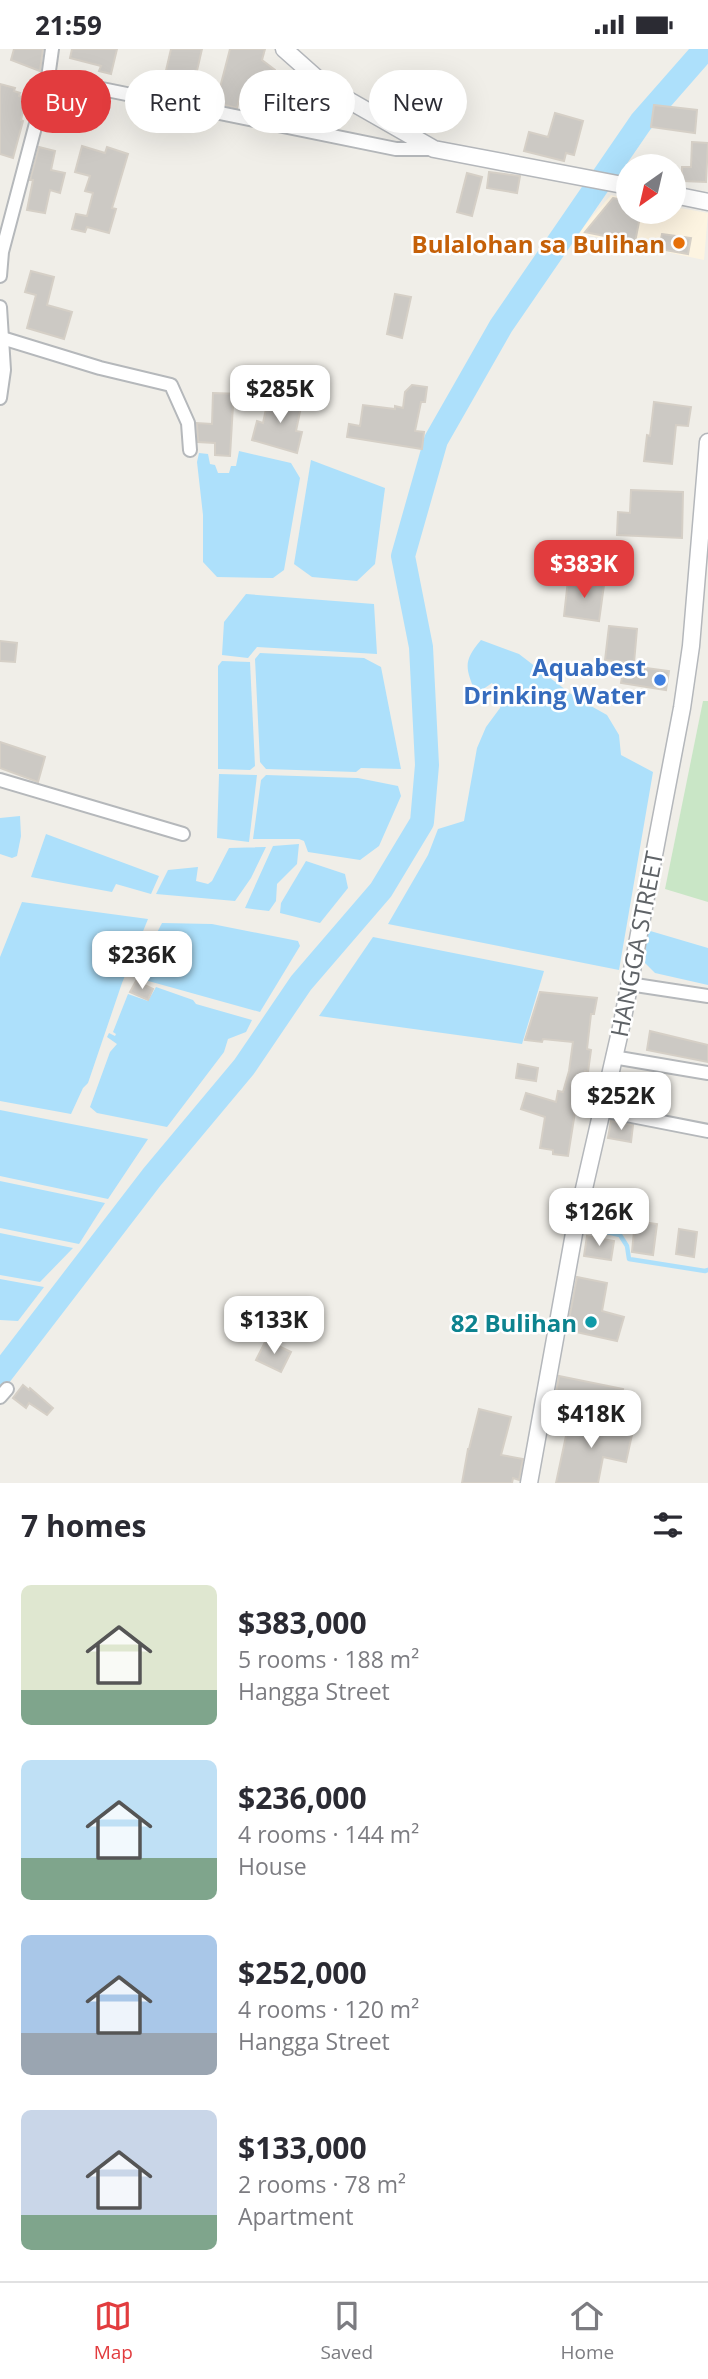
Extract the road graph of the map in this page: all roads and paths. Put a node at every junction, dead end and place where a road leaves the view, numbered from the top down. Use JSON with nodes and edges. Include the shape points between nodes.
{"nodes":[{"id":1,"x":52,"y":49,"type":"edge"},
{"id":2,"x":284,"y":49,"type":"edge"},
{"id":3,"x":49,"y":70,"type":"edge"},
{"id":4,"x":111,"y":91,"type":"edge"},
{"id":5,"x":33,"y":133,"type":"edge"},
{"id":6,"x":434,"y":149,"type":"junction"},
{"id":7,"x":616,"y":184,"type":"edge"},
{"id":8,"x":686,"y":197,"type":"edge"},
{"id":9,"x":708,"y":202,"type":"edge"},
{"id":10,"x":0,"y":276,"type":"edge"},
{"id":11,"x":0,"y":307,"type":"edge"},
{"id":12,"x":2,"y":338,"type":"junction"},
{"id":13,"x":0,"y":398,"type":"edge"},
{"id":14,"x":708,"y":442,"type":"edge"},
{"id":15,"x":190,"y":450,"type":"dead end"},
{"id":16,"x":707,"y":465,"type":"edge"},
{"id":17,"x":0,"y":780,"type":"edge"},
{"id":18,"x":183,"y":834,"type":"dead end"},
{"id":19,"x":629,"y":984,"type":"junction"},
{"id":20,"x":708,"y":996,"type":"edge"},
{"id":21,"x":613,"y":1057,"type":"junction"},
{"id":22,"x":708,"y":1073,"type":"edge"},
{"id":23,"x":601,"y":1110,"type":"junction"},
{"id":24,"x":708,"y":1131,"type":"edge"},
{"id":25,"x":528,"y":1483,"type":"edge"}],
"edges":[{"from":1,"to":3,"type":"street"},
{"from":2,"to":6,"type":"street","via":[[329,89]]},
{"from":4,"to":6,"type":"street","via":[[397,149]]},
{"from":5,"to":10,"type":"street"},
{"from":6,"to":7,"type":"street"},
{"from":8,"to":9,"type":"street"},
{"from":11,"to":12,"type":"street"},
{"from":12,"to":13,"type":"street"},
{"from":12,"to":15,"type":"street","via":[[171,385],[188,423]]},
{"from":14,"to":16,"type":"street","name":"HANGGA STREET"},
{"from":16,"to":19,"type":"street","name":"HANGGA STREET","via":[[691,646]]},
{"from":17,"to":18,"type":"street"},
{"from":19,"to":20,"type":"street"},
{"from":19,"to":21,"type":"street","name":"HANGGA STREET"},
{"from":21,"to":22,"type":"street"},
{"from":21,"to":23,"type":"street","name":"HANGGA STREET"},
{"from":23,"to":24,"type":"street"},
{"from":23,"to":25,"type":"street","name":"HANGGA STREET"}]}
